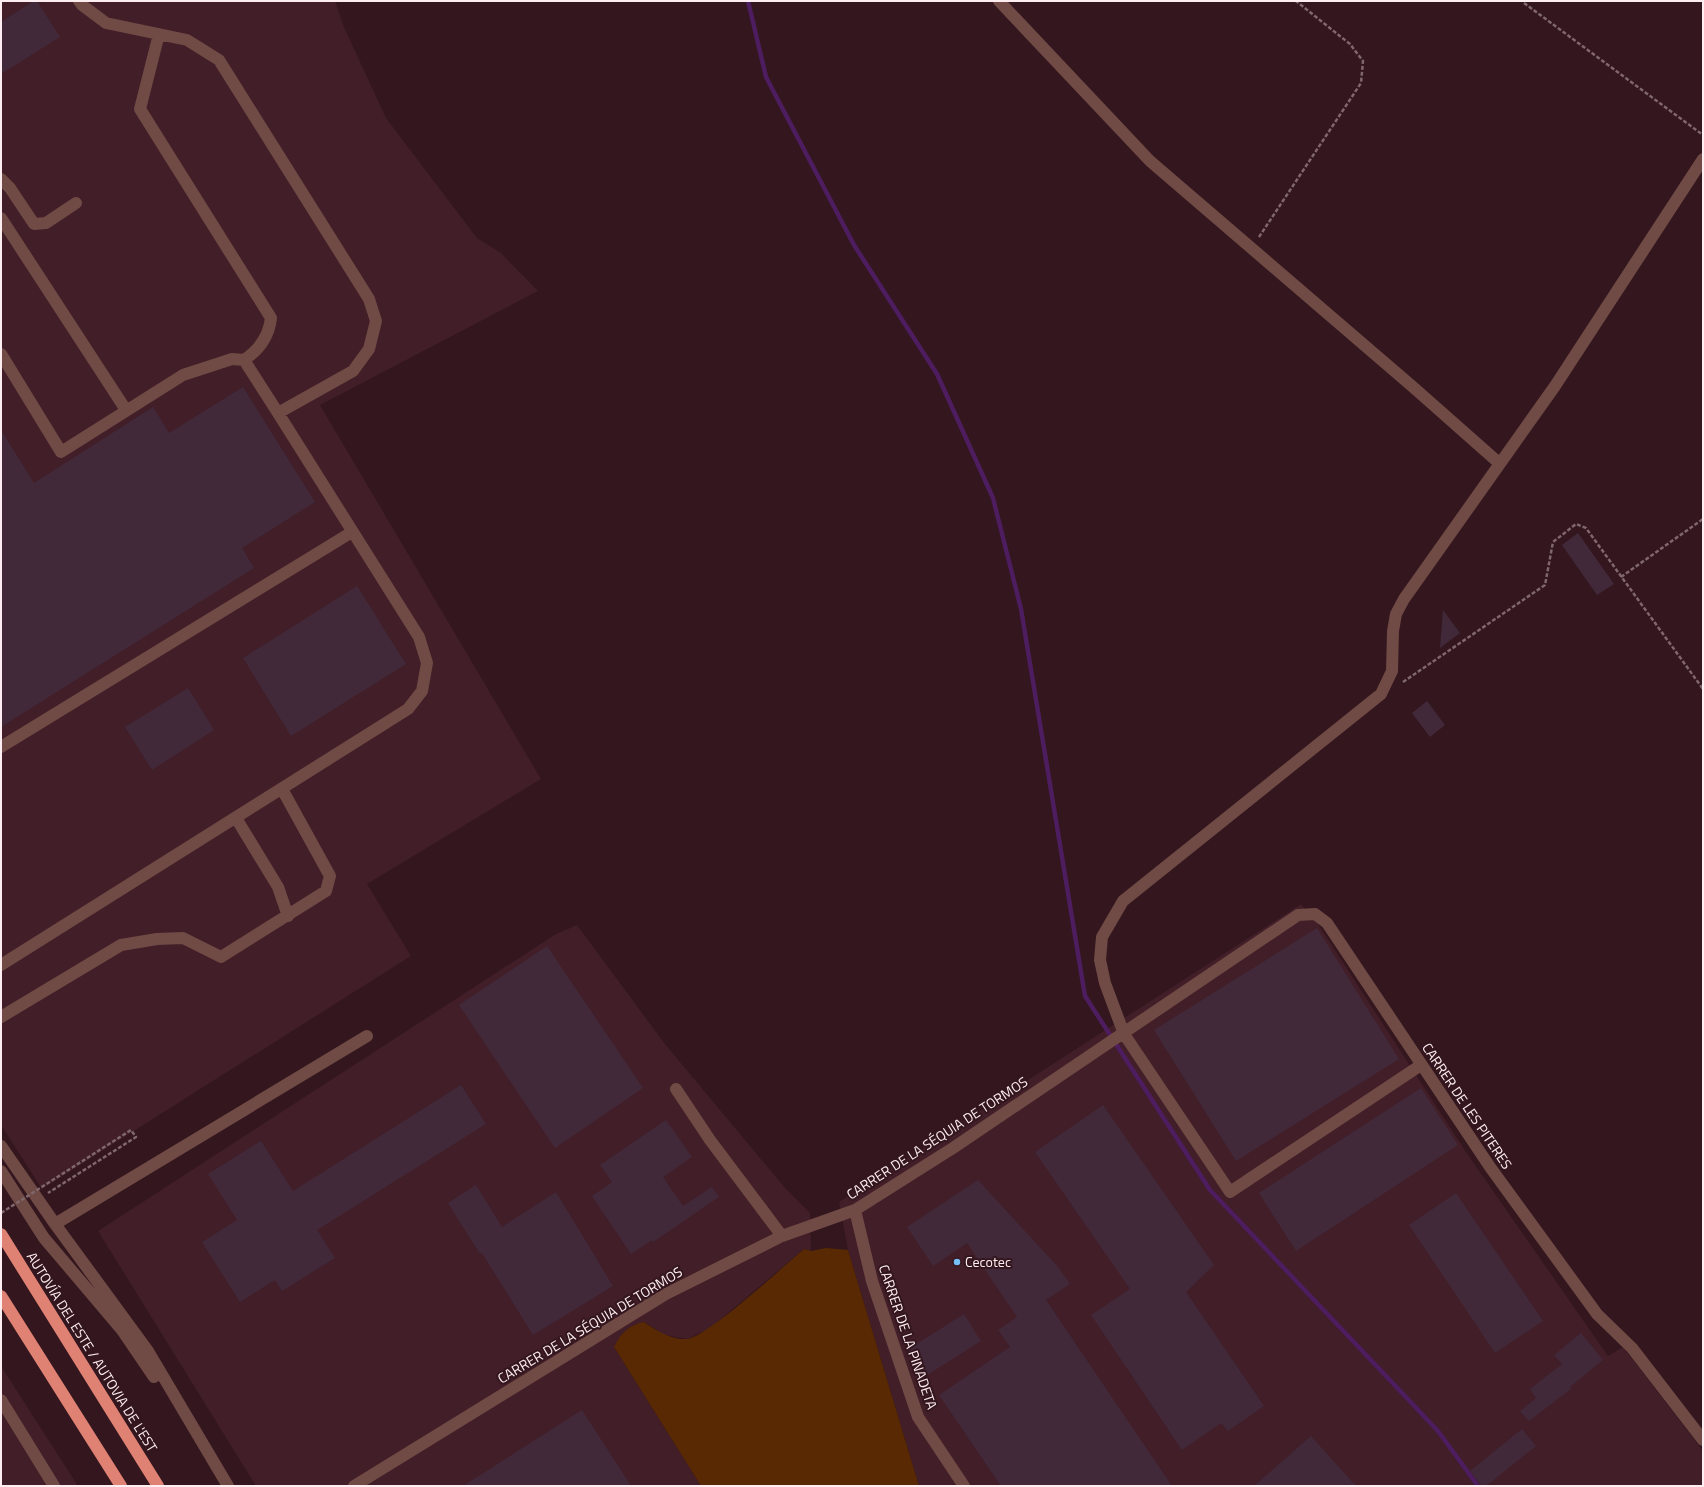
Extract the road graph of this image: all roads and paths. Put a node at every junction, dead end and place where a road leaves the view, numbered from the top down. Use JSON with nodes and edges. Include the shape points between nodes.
{"nodes":[{"id":1,"x":79,"y":1,"type":"edge"},
{"id":2,"x":999,"y":1,"type":"edge"},
{"id":3,"x":1296,"y":1,"type":"edge"},
{"id":4,"x":1524,"y":3,"type":"dead end"},
{"id":5,"x":159,"y":34,"type":"junction"},
{"id":6,"x":1703,"y":135,"type":"edge"},
{"id":7,"x":1703,"y":159,"type":"edge"},
{"id":8,"x":1,"y":179,"type":"edge"},
{"id":9,"x":76,"y":203,"type":"dead end"},
{"id":10,"x":1,"y":218,"type":"edge"},
{"id":11,"x":1251,"y":249,"type":"junction"},
{"id":12,"x":1,"y":354,"type":"edge"},
{"id":13,"x":244,"y":360,"type":"junction"},
{"id":14,"x":126,"y":410,"type":"junction"},
{"id":15,"x":278,"y":413,"type":"junction"},
{"id":16,"x":1499,"y":463,"type":"junction"},
{"id":17,"x":1703,"y":519,"type":"edge"},
{"id":18,"x":352,"y":532,"type":"junction"},
{"id":19,"x":1621,"y":577,"type":"junction"},
{"id":20,"x":1401,"y":683,"type":"dead end"},
{"id":21,"x":1703,"y":688,"type":"edge"},
{"id":22,"x":1,"y":747,"type":"edge"},
{"id":23,"x":282,"y":790,"type":"junction"},
{"id":24,"x":236,"y":818,"type":"junction"},
{"id":25,"x":1315,"y":914,"type":"joint"},
{"id":26,"x":288,"y":916,"type":"junction"},
{"id":27,"x":1,"y":965,"type":"edge"},
{"id":28,"x":1,"y":1017,"type":"edge"},
{"id":29,"x":1124,"y":1034,"type":"junction"},
{"id":30,"x":367,"y":1036,"type":"dead end"},
{"id":31,"x":1422,"y":1065,"type":"junction"},
{"id":32,"x":676,"y":1089,"type":"dead end"},
{"id":33,"x":1,"y":1146,"type":"edge"},
{"id":34,"x":1,"y":1171,"type":"edge"},
{"id":35,"x":48,"y":1193,"type":"dead end"},
{"id":36,"x":855,"y":1210,"type":"junction"},
{"id":37,"x":1,"y":1213,"type":"edge"},
{"id":38,"x":55,"y":1224,"type":"junction"},
{"id":39,"x":1,"y":1234,"type":"edge"},
{"id":40,"x":782,"y":1236,"type":"junction"},
{"id":41,"x":1,"y":1296,"type":"edge"},
{"id":42,"x":1,"y":1400,"type":"edge"},
{"id":43,"x":1703,"y":1440,"type":"edge"},
{"id":44,"x":200,"y":1442,"type":"junction"},
{"id":45,"x":54,"y":1486,"type":"edge"},
{"id":46,"x":121,"y":1486,"type":"edge"},
{"id":47,"x":158,"y":1486,"type":"edge"},
{"id":48,"x":228,"y":1486,"type":"edge"},
{"id":49,"x":354,"y":1486,"type":"edge"},
{"id":50,"x":964,"y":1486,"type":"edge"}],
"edges":[{"from":1,"to":5,"type":"street","via":[[106,23]]},
{"from":2,"to":11,"type":"street","via":[[1150,161]]},
{"from":3,"to":11,"type":"path","via":[[1350,44],[1363,61],[1361,83]]},
{"from":4,"to":6,"type":"path"},
{"from":5,"to":13,"type":"street","via":[[140,108],[271,318],[269,330],[256,352]]},
{"from":5,"to":15,"type":"street","via":[[187,40],[219,60],[369,299],[376,321],[369,349],[352,371]]},
{"from":7,"to":16,"type":"street","via":[[1555,386]]},
{"from":8,"to":9,"type":"street","via":[[34,224],[46,223]]},
{"from":10,"to":14,"type":"street"},
{"from":11,"to":16,"type":"street"},
{"from":12,"to":14,"type":"street","via":[[61,452]]},
{"from":13,"to":14,"type":"street","via":[[232,359],[183,376]]},
{"from":13,"to":15,"type":"street"},
{"from":15,"to":18,"type":"street"},
{"from":16,"to":29,"type":"street","via":[[1396,614],[1392,671],[1381,694],[1123,901],[1102,937],[1100,960],[1105,983]]},
{"from":17,"to":19,"type":"path"},
{"from":18,"to":22,"type":"street"},
{"from":18,"to":23,"type":"street","via":[[419,637],[428,663],[422,691],[408,709]]},
{"from":19,"to":20,"type":"path","via":[[1586,528],[1576,524],[1553,542],[1544,585]]},
{"from":19,"to":21,"type":"path"},
{"from":23,"to":24,"type":"street"},
{"from":23,"to":26,"type":"street","via":[[330,876],[326,891]]},
{"from":24,"to":26,"type":"street","via":[[278,887]]},
{"from":24,"to":27,"type":"street"},
{"from":25,"to":29,"type":"street","name":"CARRER DE LA SÉQUIA DE TORMOS","via":[[1298,916]]},
{"from":25,"to":31,"type":"street","name":"CARRER DE LES PITERES","via":[[1327,923]]},
{"from":26,"to":28,"type":"street","via":[[221,957],[183,938],[121,945]]},
{"from":29,"to":31,"type":"street","via":[[1230,1192]]},
{"from":29,"to":36,"type":"street","name":"CARRER DE LA SÉQUIA DE TORMOS"},
{"from":30,"to":38,"type":"street"},
{"from":31,"to":43,"type":"street","name":"CARRER DE LES PITERES","via":[[1490,1167],[1597,1314],[1632,1348]]},
{"from":32,"to":40,"type":"street","via":[[710,1140]]},
{"from":33,"to":38,"type":"street"},
{"from":34,"to":44,"type":"street","via":[[44,1238],[122,1330]]},
{"from":35,"to":37,"type":"path","bridge":true,"via":[[136,1137],[131,1130]]},
{"from":36,"to":40,"type":"street","name":"CARRER DE LA SÉQUIA DE TORMOS"},
{"from":36,"to":50,"type":"street","name":"CARRER DE LA PINADETA","via":[[872,1281],[918,1416]]},
{"from":38,"to":44,"type":"street","via":[[148,1351]]},
{"from":39,"to":47,"type":"highway","name":"AUTOVÍA DEL ESTE / AUTOVIA DE L'EST"},
{"from":40,"to":49,"type":"street","name":"CARRER DE LA SÉQUIA DE TORMOS","via":[[666,1294]]},
{"from":41,"to":46,"type":"highway"},
{"from":42,"to":45,"type":"street"},
{"from":44,"to":48,"type":"street"}]}
